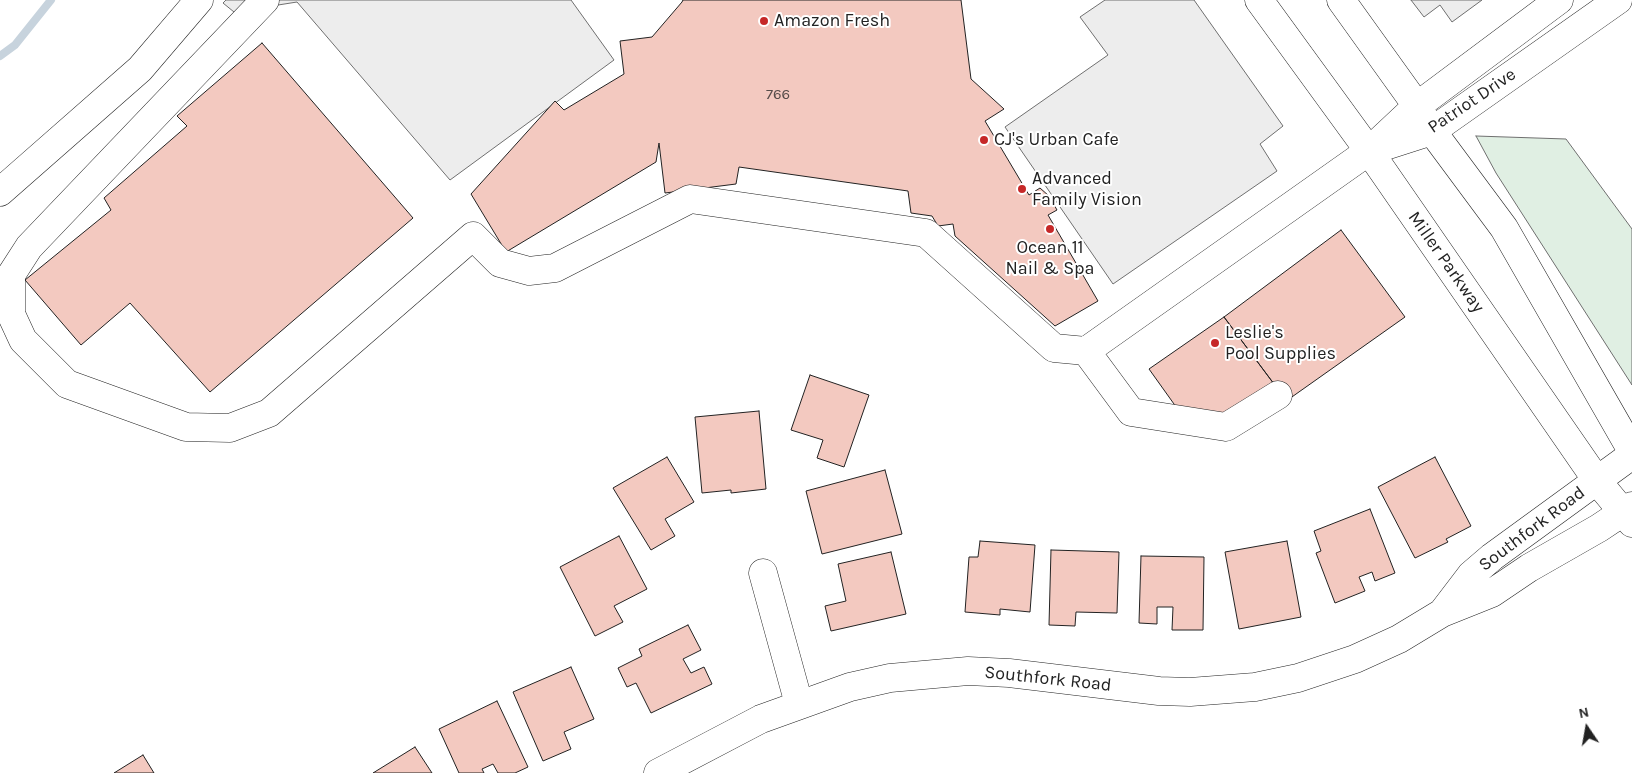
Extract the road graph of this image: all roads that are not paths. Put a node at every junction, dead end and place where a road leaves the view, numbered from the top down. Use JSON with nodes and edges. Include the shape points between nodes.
{"nodes":[{"id":1,"x":199,"y":0,"type":"edge"},
{"id":2,"x":265,"y":0,"type":"edge"},
{"id":3,"x":1259,"y":0,"type":"edge"},
{"id":4,"x":1341,"y":0,"type":"edge"},
{"id":5,"x":1559,"y":0,"type":"edge"},
{"id":6,"x":1618,"y":0,"type":"edge"},
{"id":7,"x":1417,"y":106,"type":"junction"},
{"id":8,"x":1432,"y":131,"type":"junction"},
{"id":9,"x":1370,"y":151,"type":"junction"},
{"id":10,"x":0,"y":192,"type":"edge"},
{"id":11,"x":1086,"y":351,"type":"junction"},
{"id":12,"x":1278,"y":395,"type":"dead end"},
{"id":13,"x":1632,"y":451,"type":"edge"},
{"id":14,"x":1632,"y":455,"type":"edge"},
{"id":15,"x":1597,"y":480,"type":"junction"},
{"id":16,"x":1629,"y":514,"type":"edge"},
{"id":17,"x":1520,"y":536,"type":"junction"},
{"id":18,"x":1539,"y":563,"type":"junction"},
{"id":19,"x":763,"y":573,"type":"dead end"},
{"id":20,"x":1442,"y":613,"type":"junction"},
{"id":21,"x":799,"y":704,"type":"junction"},
{"id":22,"x":658,"y":773,"type":"edge"}],
"edges":[{"from":1,"to":10,"type":"street","via":[[140,69]]},
{"from":2,"to":11,"type":"street","via":[[29,247],[11,274],[11,314],[23,340],[67,384],[186,427],[230,428],[269,412],[473,236],[500,263],[529,271],[555,268],[690,198],[926,233],[1054,348]]},
{"from":3,"to":9,"type":"street","name":"Miller Parkway"},
{"from":4,"to":7,"type":"street"},
{"from":5,"to":7,"type":"street","name":"Patriot Drive"},
{"from":6,"to":8,"type":"street","name":"Patriot Drive"},
{"from":7,"to":8,"type":"street"},
{"from":7,"to":9,"type":"street","name":"Patriot Drive"},
{"from":8,"to":9,"type":"street","name":"Patriot Drive"},
{"from":8,"to":13,"type":"street","via":[[1504,228]]},
{"from":9,"to":11,"type":"street"},
{"from":9,"to":15,"type":"street","name":"Miller Parkway"},
{"from":11,"to":12,"type":"street","via":[[1132,412],[1226,427]]},
{"from":14,"to":15,"type":"street","name":"Southfork Road"},
{"from":15,"to":16,"type":"street","name":"Miller Parkway"},
{"from":15,"to":17,"type":"street","name":"Southfork Road"},
{"from":16,"to":18,"type":"street","name":"Southfork Road"},
{"from":17,"to":18,"type":"street"},
{"from":17,"to":20,"type":"street","name":"Southfork Road","via":[[1471,575]]},
{"from":18,"to":20,"type":"street","name":"Southfork Road","via":[[1492,593]]},
{"from":19,"to":21,"type":"street"},
{"from":20,"to":21,"type":"street","name":"Southfork Road","via":[[1399,639],[1355,659],[1298,678],[1255,687],[1221,691],[1159,691],[968,671],[890,678]]},
{"from":21,"to":22,"type":"street","name":"Southfork Road","via":[[761,719]]}]}
